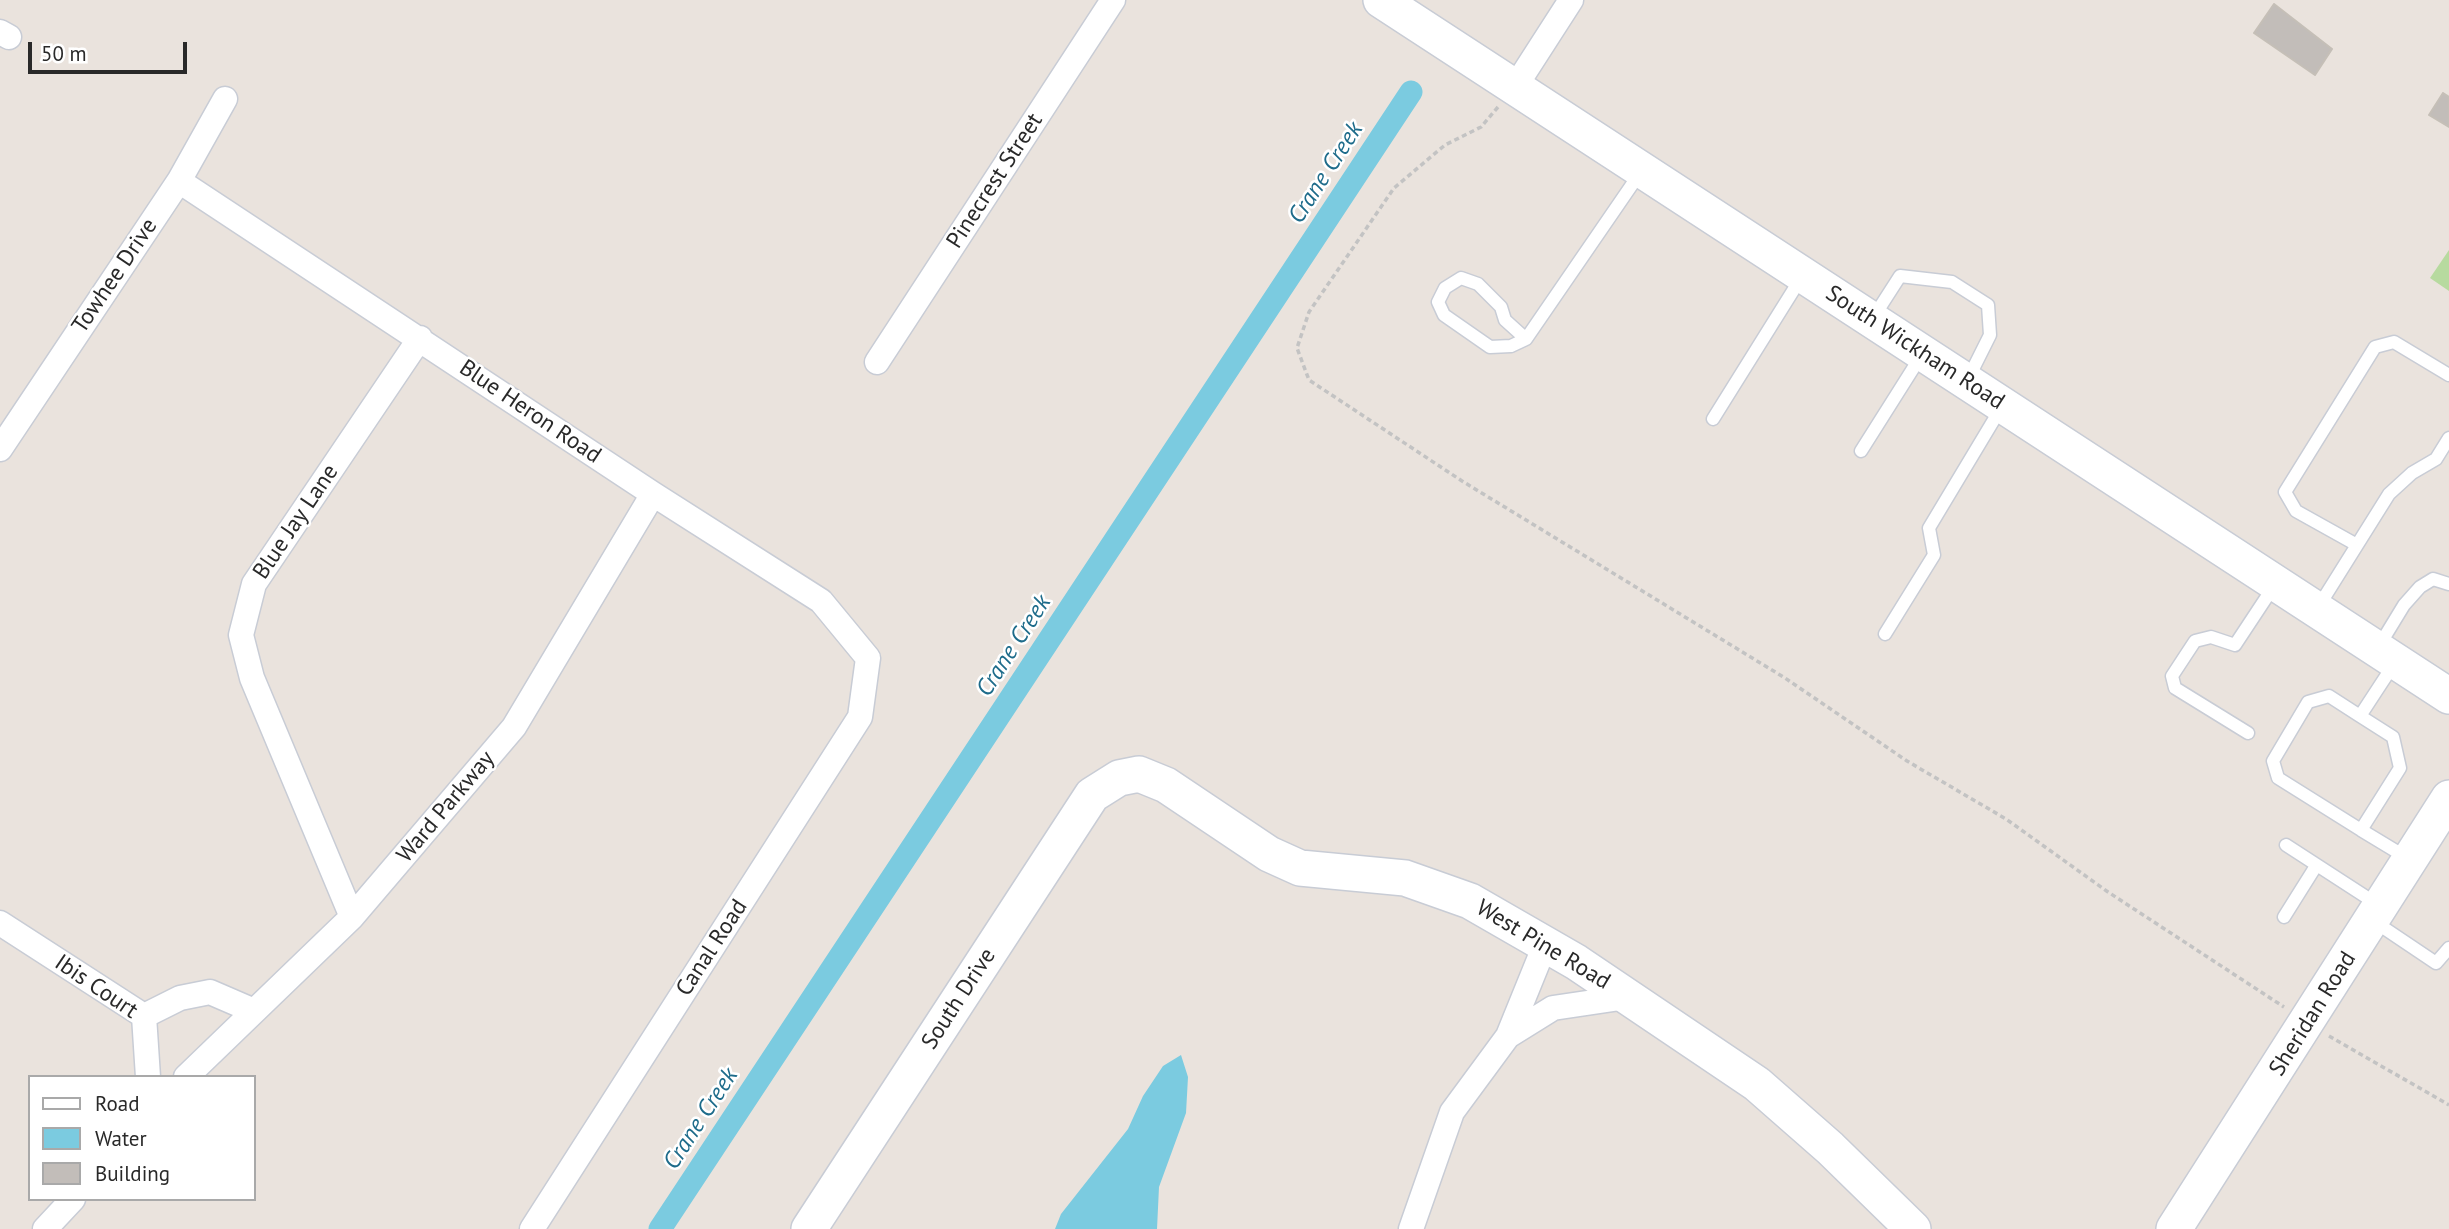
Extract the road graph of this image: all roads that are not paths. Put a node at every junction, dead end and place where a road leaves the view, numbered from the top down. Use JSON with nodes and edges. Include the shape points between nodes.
{"nodes":[{"id":1,"x":1113,"y":0,"type":"edge"},
{"id":2,"x":1381,"y":0,"type":"edge"},
{"id":3,"x":1572,"y":0,"type":"edge"},
{"id":4,"x":1515,"y":87,"type":"junction"},
{"id":5,"x":225,"y":99,"type":"dead end"},
{"id":6,"x":1643,"y":170,"type":"junction"},
{"id":7,"x":178,"y":181,"type":"junction"},
{"id":8,"x":1803,"y":274,"type":"junction"},
{"id":9,"x":1872,"y":319,"type":"junction"},
{"id":10,"x":420,"y":338,"type":"junction"},
{"id":11,"x":1527,"y":339,"type":"junction"},
{"id":12,"x":1923,"y":353,"type":"junction"},
{"id":13,"x":877,"y":362,"type":"dead end"},
{"id":14,"x":2449,"y":374,"type":"edge"},
{"id":15,"x":1967,"y":381,"type":"junction"},
{"id":16,"x":2003,"y":405,"type":"junction"},
{"id":17,"x":1713,"y":419,"type":"dead end"},
{"id":18,"x":2449,"y":438,"type":"edge"},
{"id":19,"x":0,"y":449,"type":"edge"},
{"id":20,"x":1861,"y":451,"type":"dead end"},
{"id":21,"x":653,"y":494,"type":"junction"},
{"id":22,"x":2357,"y":545,"type":"junction"},
{"id":23,"x":2276,"y":583,"type":"junction"},
{"id":24,"x":2449,"y":584,"type":"edge"},
{"id":25,"x":2317,"y":610,"type":"junction"},
{"id":26,"x":1885,"y":634,"type":"dead end"},
{"id":27,"x":2387,"y":655,"type":"junction"},
{"id":28,"x":868,"y":658,"type":"joint"},
{"id":29,"x":2449,"y":696,"type":"edge"},
{"id":30,"x":2360,"y":716,"type":"junction"},
{"id":31,"x":2248,"y":733,"type":"dead end"},
{"id":32,"x":1119,"y":778,"type":"joint"},
{"id":33,"x":2449,"y":798,"type":"edge"},
{"id":34,"x":2361,"y":830,"type":"junction"},
{"id":35,"x":2286,"y":845,"type":"dead end"},
{"id":36,"x":2410,"y":860,"type":"junction"},
{"id":37,"x":2316,"y":866,"type":"junction"},
{"id":38,"x":2376,"y":913,"type":"junction"},
{"id":39,"x":352,"y":917,"type":"junction"},
{"id":40,"x":2284,"y":917,"type":"dead end"},
{"id":41,"x":0,"y":923,"type":"edge"},
{"id":42,"x":1545,"y":944,"type":"junction"},
{"id":43,"x":2449,"y":948,"type":"edge"},
{"id":44,"x":1627,"y":997,"type":"junction"},
{"id":45,"x":254,"y":1010,"type":"junction"},
{"id":46,"x":144,"y":1016,"type":"junction"},
{"id":47,"x":1508,"y":1037,"type":"junction"},
{"id":48,"x":148,"y":1075,"type":"edge"},
{"id":49,"x":188,"y":1075,"type":"edge"},
{"id":50,"x":71,"y":1201,"type":"edge"},
{"id":51,"x":45,"y":1229,"type":"edge"},
{"id":52,"x":532,"y":1229,"type":"edge"},
{"id":53,"x":809,"y":1229,"type":"edge"},
{"id":54,"x":1411,"y":1229,"type":"edge"},
{"id":55,"x":1913,"y":1229,"type":"edge"},
{"id":56,"x":2174,"y":1229,"type":"edge"}],
"edges":[{"from":1,"to":13,"type":"street","name":"Pinecrest Street"},
{"from":2,"to":4,"type":"street","name":"South Wickham Road"},
{"from":3,"to":4,"type":"street"},
{"from":4,"to":6,"type":"street","name":"South Wickham Road"},
{"from":5,"to":7,"type":"street","name":"Towhee Drive"},
{"from":6,"to":8,"type":"street","name":"South Wickham Road"},
{"from":6,"to":11,"type":"lane"},
{"from":7,"to":10,"type":"street","name":"Blue Heron Road"},
{"from":7,"to":19,"type":"street","name":"Towhee Drive"},
{"from":8,"to":9,"type":"street","name":"South Wickham Road"},
{"from":8,"to":17,"type":"lane"},
{"from":9,"to":12,"type":"street","name":"South Wickham Road"},
{"from":9,"to":15,"type":"lane","via":[[1900,276],[1952,282],[1988,304],[1990,335]]},
{"from":10,"to":21,"type":"street","name":"Blue Heron Road"},
{"from":10,"to":39,"type":"street","name":"Blue Jay Lane","via":[[254,584],[242,635],[252,678]]},
{"from":11,"to":11,"type":"lane","via":[[1505,320],[1501,307],[1478,284],[1461,278],[1445,288],[1438,302],[1444,315],[1490,347]]},
{"from":12,"to":15,"type":"street","name":"South Wickham Road"},
{"from":12,"to":20,"type":"lane"},
{"from":14,"to":22,"type":"lane","via":[[2394,341],[2375,347],[2285,492],[2296,511]]},
{"from":15,"to":16,"type":"street","name":"South Wickham Road"},
{"from":16,"to":23,"type":"street","name":"South Wickham Road"},
{"from":16,"to":26,"type":"lane","via":[[1928,528],[1934,555]]},
{"from":18,"to":22,"type":"lane","via":[[2435,459],[2389,494]]},
{"from":21,"to":28,"type":"street","name":"Blue Heron Road","via":[[821,601]]},
{"from":21,"to":39,"type":"street","name":"Ward Parkway","via":[[514,727]]},
{"from":22,"to":25,"type":"lane"},
{"from":23,"to":25,"type":"street","name":"South Wickham Road"},
{"from":23,"to":31,"type":"lane","via":[[2235,645],[2211,637],[2195,641],[2172,676],[2175,688]]},
{"from":24,"to":27,"type":"lane","via":[[2433,579],[2404,605]]},
{"from":25,"to":27,"type":"street","name":"South Wickham Road"},
{"from":27,"to":29,"type":"street","name":"South Wickham Road"},
{"from":27,"to":30,"type":"lane"},
{"from":28,"to":52,"type":"street","name":"Canal Road","via":[[860,717]]},
{"from":30,"to":34,"type":"lane","via":[[2393,737],[2400,768]]},
{"from":30,"to":34,"type":"lane","via":[[2329,696],[2308,702],[2273,761],[2278,778]]},
{"from":32,"to":42,"type":"street","name":"West Pine Road","via":[[1139,774],[1166,785],[1269,854],[1300,868],[1405,878],[1470,901]]},
{"from":32,"to":53,"type":"street","name":"South Drive","via":[[1092,795]]},
{"from":33,"to":36,"type":"street","name":"Sheridan Road"},
{"from":34,"to":36,"type":"lane"},
{"from":35,"to":37,"type":"lane"},
{"from":36,"to":38,"type":"street","name":"Sheridan Road"},
{"from":37,"to":38,"type":"lane"},
{"from":37,"to":40,"type":"lane"},
{"from":38,"to":43,"type":"lane","via":[[2436,963]]},
{"from":38,"to":56,"type":"street","name":"Sheridan Road"},
{"from":39,"to":45,"type":"street","name":"Ward Parkway"},
{"from":41,"to":46,"type":"street","name":"Ibis Court"},
{"from":42,"to":44,"type":"street","name":"West Pine Road"},
{"from":42,"to":47,"type":"street"},
{"from":44,"to":47,"type":"street","via":[[1552,1008]]},
{"from":44,"to":55,"type":"street","name":"West Pine Road","via":[[1757,1084]]},
{"from":45,"to":46,"type":"street","via":[[210,992],[180,998]]},
{"from":45,"to":49,"type":"street","name":"Ward Parkway"},
{"from":46,"to":48,"type":"street","name":"Ibis Court"},
{"from":47,"to":54,"type":"street","via":[[1452,1112]]},
{"from":50,"to":51,"type":"street"}]}
